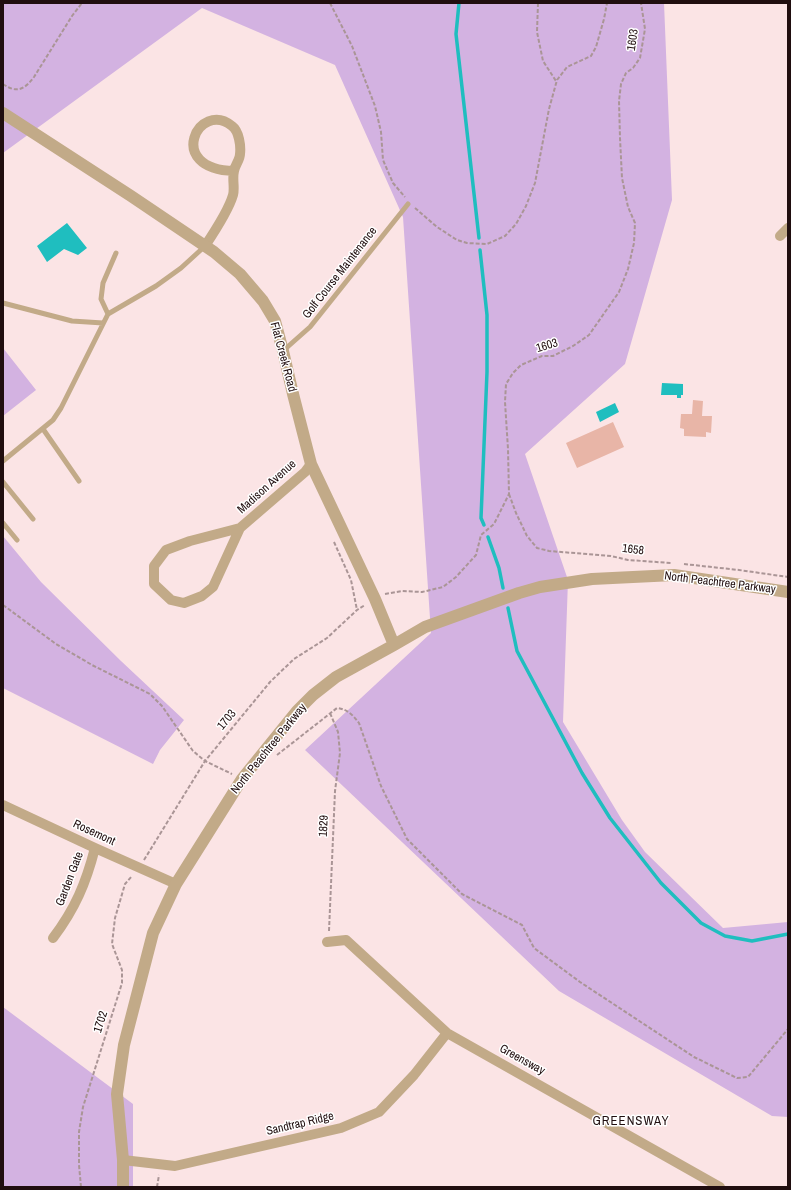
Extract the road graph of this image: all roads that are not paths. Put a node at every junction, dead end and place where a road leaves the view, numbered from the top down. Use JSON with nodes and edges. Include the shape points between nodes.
{"nodes":[{"id":1,"x":3,"y":113,"type":"edge"},
{"id":2,"x":234,"y":171,"type":"junction"},
{"id":3,"x":409,"y":203,"type":"road end"},
{"id":4,"x":788,"y":228,"type":"edge"},
{"id":5,"x":780,"y":236,"type":"dead end"},
{"id":6,"x":205,"y":246,"type":"junction"},
{"id":7,"x":116,"y":253,"type":"dead end"},
{"id":8,"x":3,"y":303,"type":"edge"},
{"id":9,"x":108,"y":314,"type":"junction"},
{"id":10,"x":103,"y":323,"type":"junction"},
{"id":11,"x":284,"y":351,"type":"junction"},
{"id":12,"x":43,"y":430,"type":"junction"},
{"id":13,"x":3,"y":461,"type":"edge"},
{"id":14,"x":311,"y":464,"type":"junction"},
{"id":15,"x":3,"y":482,"type":"edge"},
{"id":16,"x":79,"y":482,"type":"dead end"},
{"id":17,"x":32,"y":519,"type":"dead end"},
{"id":18,"x":3,"y":523,"type":"edge"},
{"id":19,"x":240,"y":528,"type":"junction"},
{"id":20,"x":17,"y":540,"type":"dead end"},
{"id":21,"x":788,"y":592,"type":"edge"},
{"id":22,"x":394,"y":645,"type":"junction"},
{"id":23,"x":3,"y":805,"type":"edge"},
{"id":24,"x":95,"y":848,"type":"junction"},
{"id":25,"x":176,"y":884,"type":"junction"},
{"id":26,"x":53,"y":938,"type":"dead end"},
{"id":27,"x":327,"y":942,"type":"road end"},
{"id":28,"x":446,"y":1033,"type":"junction"},
{"id":29,"x":122,"y":1160,"type":"junction"},
{"id":30,"x":122,"y":1187,"type":"edge"},
{"id":31,"x":720,"y":1187,"type":"edge"}],
"edges":[{"from":1,"to":6,"type":"street","name":"Flat Creek Road"},
{"from":2,"to":2,"type":"street","via":[[240,154],[239,139],[233,126],[219,120],[207,121],[197,131],[193,144],[196,158],[209,167]]},
{"from":2,"to":6,"type":"street","via":[[233,195]]},
{"from":3,"to":11,"type":"lane","name":"Golf Course Maintenance","via":[[310,327]]},
{"from":4,"to":5,"type":"street"},
{"from":6,"to":9,"type":"lane","via":[[156,286]]},
{"from":6,"to":11,"type":"street","name":"Flat Creek Road","via":[[240,274],[263,301],[275,321]]},
{"from":7,"to":9,"type":"lane","via":[[103,283],[101,299]]},
{"from":8,"to":10,"type":"lane","via":[[72,321]]},
{"from":9,"to":10,"type":"lane"},
{"from":10,"to":12,"type":"lane","via":[[61,408]]},
{"from":11,"to":14,"type":"street","name":"Flat Creek Road","via":[[292,394]]},
{"from":12,"to":13,"type":"lane"},
{"from":12,"to":16,"type":"lane"},
{"from":14,"to":19,"type":"street","name":"Madison Avenue"},
{"from":14,"to":22,"type":"street","name":"Flat Creek Road","via":[[375,598]]},
{"from":15,"to":17,"type":"lane"},
{"from":18,"to":20,"type":"lane"},
{"from":19,"to":19,"type":"street","name":"Madison Avenue","via":[[212,587],[202,596],[184,603],[171,600],[154,584],[154,566],[166,550]]},
{"from":21,"to":22,"type":"street","name":"North Peachtree Parkway","via":[[674,575],[592,579],[519,593],[425,627]]},
{"from":22,"to":25,"type":"street","name":"North Peachtree Parkway","via":[[336,677],[297,711],[242,779]]},
{"from":23,"to":24,"type":"street","name":"Rosemont"},
{"from":24,"to":25,"type":"street","name":"Rosemont"},
{"from":24,"to":26,"type":"street","name":"Garden Gate","via":[[79,896],[67,920]]},
{"from":25,"to":29,"type":"street","name":"North Peachtree Parkway","via":[[153,933],[124,1045],[117,1094]]},
{"from":27,"to":28,"type":"street","name":"Greensway","via":[[346,940]]},
{"from":28,"to":29,"type":"street","name":"Sandtrap Ridge","via":[[414,1075],[379,1112],[341,1128],[175,1166]]},
{"from":28,"to":31,"type":"street","name":"Greensway"},
{"from":29,"to":30,"type":"street","name":"North Peachtree Parkway"}]}
